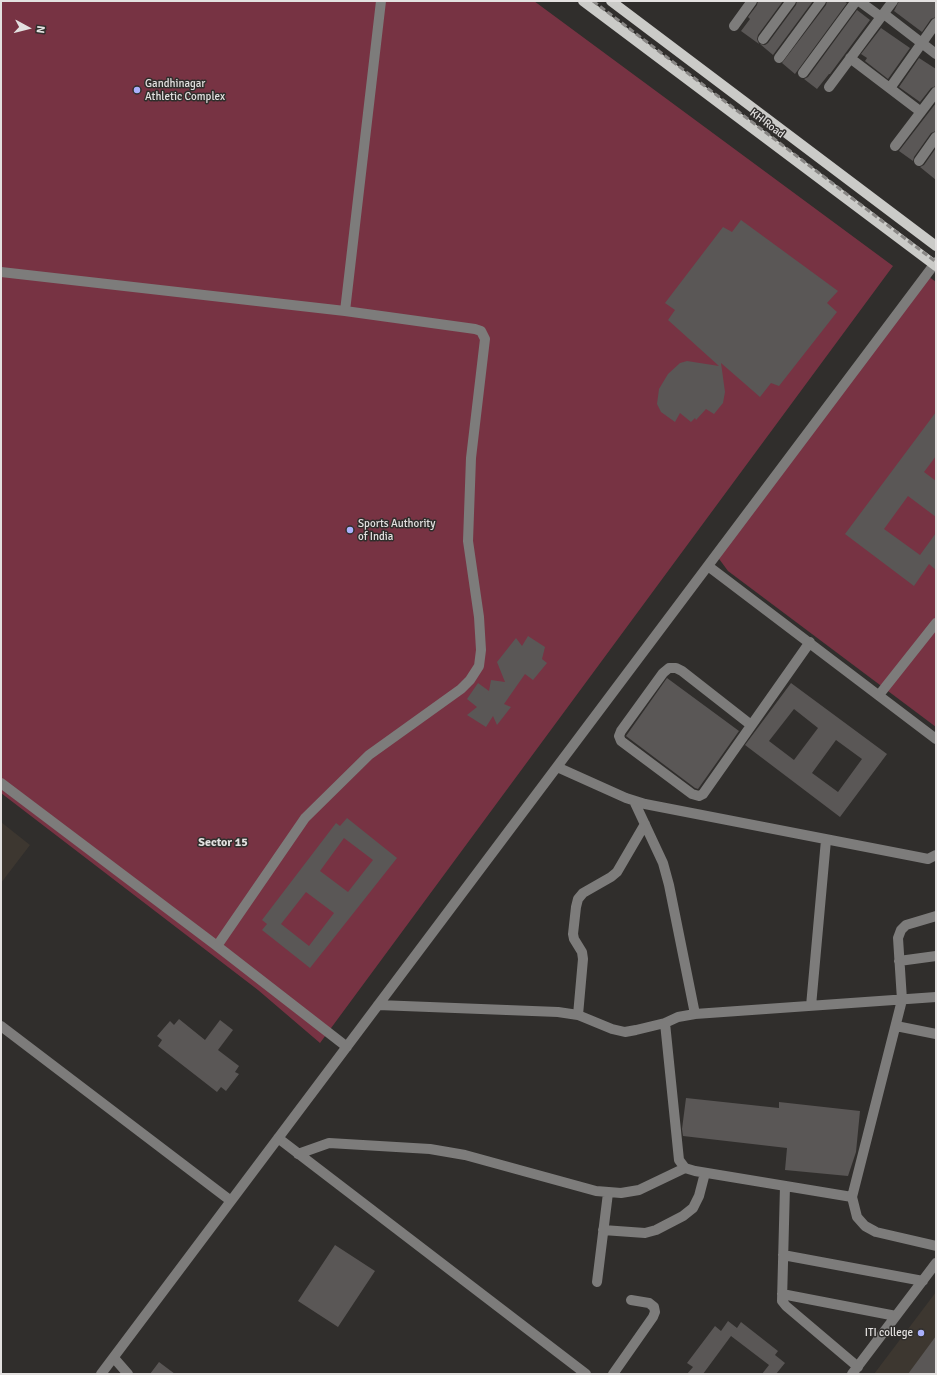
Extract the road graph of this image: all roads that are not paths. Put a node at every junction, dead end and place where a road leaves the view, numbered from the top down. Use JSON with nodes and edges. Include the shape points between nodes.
{"nodes":[{"id":1,"x":381,"y":1,"type":"edge"},
{"id":2,"x":583,"y":1,"type":"edge"},
{"id":3,"x":611,"y":1,"type":"edge"},
{"id":4,"x":752,"y":1,"type":"edge"},
{"id":5,"x":791,"y":1,"type":"edge"},
{"id":6,"x":821,"y":1,"type":"edge"},
{"id":7,"x":858,"y":1,"type":"edge"},
{"id":8,"x":893,"y":1,"type":"edge"},
{"id":9,"x":882,"y":16,"type":"junction"},
{"id":10,"x":936,"y":23,"type":"edge"},
{"id":11,"x":734,"y":26,"type":"dead end"},
{"id":12,"x":763,"y":39,"type":"dead end"},
{"id":13,"x":922,"y":43,"type":"junction"},
{"id":14,"x":936,"y":54,"type":"edge"},
{"id":15,"x":779,"y":58,"type":"dead end"},
{"id":16,"x":850,"y":58,"type":"junction"},
{"id":17,"x":803,"y":73,"type":"dead end"},
{"id":18,"x":829,"y":87,"type":"dead end"},
{"id":19,"x":890,"y":88,"type":"junction"},
{"id":20,"x":936,"y":92,"type":"edge"},
{"id":21,"x":920,"y":112,"type":"junction"},
{"id":22,"x":936,"y":137,"type":"edge"},
{"id":23,"x":895,"y":146,"type":"dead end"},
{"id":24,"x":918,"y":161,"type":"dead end"},
{"id":25,"x":936,"y":246,"type":"edge"},
{"id":26,"x":935,"y":264,"type":"edge"},
{"id":27,"x":1,"y":272,"type":"edge"},
{"id":28,"x":345,"y":312,"type":"junction"},
{"id":29,"x":708,"y":566,"type":"junction"},
{"id":30,"x":936,"y":623,"type":"edge"},
{"id":31,"x":810,"y":642,"type":"junction"},
{"id":32,"x":879,"y":695,"type":"junction"},
{"id":33,"x":751,"y":725,"type":"junction"},
{"id":34,"x":936,"y":739,"type":"edge"},
{"id":35,"x":557,"y":767,"type":"junction"},
{"id":36,"x":1,"y":783,"type":"edge"},
{"id":37,"x":634,"y":801,"type":"junction"},
{"id":38,"x":645,"y":824,"type":"junction"},
{"id":39,"x":826,"y":840,"type":"junction"},
{"id":40,"x":936,"y":855,"type":"edge"},
{"id":41,"x":936,"y":916,"type":"edge"},
{"id":42,"x":217,"y":946,"type":"junction"},
{"id":43,"x":936,"y":956,"type":"edge"},
{"id":44,"x":899,"y":961,"type":"junction"},
{"id":45,"x":936,"y":997,"type":"edge"},
{"id":46,"x":902,"y":1000,"type":"junction"},
{"id":47,"x":378,"y":1005,"type":"junction"},
{"id":48,"x":811,"y":1006,"type":"junction"},
{"id":49,"x":695,"y":1014,"type":"junction"},
{"id":50,"x":578,"y":1015,"type":"junction"},
{"id":51,"x":665,"y":1023,"type":"junction"},
{"id":52,"x":1,"y":1026,"type":"edge"},
{"id":53,"x":896,"y":1026,"type":"junction"},
{"id":54,"x":936,"y":1034,"type":"edge"},
{"id":55,"x":347,"y":1047,"type":"junction"},
{"id":56,"x":278,"y":1138,"type":"junction"},
{"id":57,"x":298,"y":1154,"type":"junction"},
{"id":58,"x":685,"y":1168,"type":"junction"},
{"id":59,"x":705,"y":1173,"type":"junction"},
{"id":60,"x":785,"y":1186,"type":"junction"},
{"id":61,"x":608,"y":1192,"type":"junction"},
{"id":62,"x":852,"y":1197,"type":"junction"},
{"id":63,"x":231,"y":1201,"type":"junction"},
{"id":64,"x":603,"y":1230,"type":"junction"},
{"id":65,"x":936,"y":1246,"type":"edge"},
{"id":66,"x":783,"y":1255,"type":"junction"},
{"id":67,"x":936,"y":1263,"type":"edge"},
{"id":68,"x":922,"y":1281,"type":"junction"},
{"id":69,"x":597,"y":1282,"type":"dead end"},
{"id":70,"x":782,"y":1294,"type":"junction"},
{"id":71,"x":630,"y":1300,"type":"dead end"},
{"id":72,"x":896,"y":1316,"type":"junction"},
{"id":73,"x":114,"y":1358,"type":"junction"},
{"id":74,"x":855,"y":1371,"type":"edge"},
{"id":75,"x":101,"y":1374,"type":"edge"},
{"id":76,"x":128,"y":1374,"type":"edge"},
{"id":77,"x":586,"y":1374,"type":"edge"},
{"id":78,"x":613,"y":1374,"type":"edge"}],
"edges":[{"from":1,"to":28,"type":"street"},
{"from":2,"to":26,"type":"main road","name":"KH Road"},
{"from":3,"to":25,"type":"main road","name":"KH Road"},
{"from":4,"to":11,"type":"street"},
{"from":5,"to":12,"type":"street"},
{"from":6,"to":15,"type":"street"},
{"from":7,"to":9,"type":"street"},
{"from":7,"to":17,"type":"street"},
{"from":8,"to":9,"type":"street"},
{"from":9,"to":13,"type":"street"},
{"from":9,"to":16,"type":"street"},
{"from":10,"to":13,"type":"street"},
{"from":13,"to":14,"type":"street"},
{"from":13,"to":19,"type":"street"},
{"from":16,"to":18,"type":"street"},
{"from":16,"to":19,"type":"street"},
{"from":19,"to":21,"type":"street"},
{"from":20,"to":21,"type":"street"},
{"from":21,"to":23,"type":"street"},
{"from":22,"to":24,"type":"street"},
{"from":26,"to":29,"type":"street"},
{"from":27,"to":28,"type":"street"},
{"from":28,"to":42,"type":"street","via":[[475,329],[481,331],[485,339],[470,458],[468,541],[480,617],[479,666],[461,689],[369,754],[305,818]]},
{"from":29,"to":31,"type":"street"},
{"from":29,"to":35,"type":"street"},
{"from":30,"to":32,"type":"street"},
{"from":31,"to":32,"type":"street"},
{"from":31,"to":33,"type":"street"},
{"from":32,"to":34,"type":"street"},
{"from":33,"to":33,"type":"street","via":[[703,794],[699,796],[692,794],[621,741],[619,736],[663,673],[670,668],[682,671]]},
{"from":35,"to":37,"type":"street"},
{"from":35,"to":47,"type":"street"},
{"from":36,"to":42,"type":"street"},
{"from":37,"to":38,"type":"street"},
{"from":37,"to":39,"type":"street"},
{"from":38,"to":49,"type":"street","via":[[663,863],[669,885]]},
{"from":38,"to":50,"type":"street","via":[[617,872],[583,893],[578,899],[573,934],[583,959]]},
{"from":39,"to":40,"type":"street","via":[[918,858],[928,859]]},
{"from":39,"to":48,"type":"street"},
{"from":41,"to":44,"type":"street","via":[[906,925],[901,930],[898,938]]},
{"from":42,"to":55,"type":"street"},
{"from":43,"to":44,"type":"street"},
{"from":44,"to":46,"type":"street"},
{"from":45,"to":46,"type":"street"},
{"from":46,"to":48,"type":"street"},
{"from":46,"to":53,"type":"street"},
{"from":47,"to":50,"type":"street"},
{"from":47,"to":55,"type":"street"},
{"from":48,"to":49,"type":"street"},
{"from":49,"to":51,"type":"street","via":[[678,1017]]},
{"from":50,"to":51,"type":"street","via":[[625,1032]]},
{"from":51,"to":58,"type":"street","via":[[679,1160]]},
{"from":52,"to":63,"type":"street"},
{"from":53,"to":54,"type":"street"},
{"from":53,"to":62,"type":"street"},
{"from":55,"to":56,"type":"street"},
{"from":56,"to":57,"type":"street"},
{"from":56,"to":63,"type":"street"},
{"from":57,"to":61,"type":"street","via":[[329,1143],[448,1152]]},
{"from":57,"to":77,"type":"street"},
{"from":58,"to":59,"type":"street"},
{"from":58,"to":61,"type":"street","via":[[639,1190]]},
{"from":59,"to":60,"type":"street"},
{"from":59,"to":64,"type":"street","via":[[693,1208],[683,1216],[645,1233]]},
{"from":60,"to":62,"type":"street"},
{"from":60,"to":66,"type":"street"},
{"from":61,"to":64,"type":"street"},
{"from":62,"to":65,"type":"street","via":[[857,1217],[865,1226],[876,1232]]},
{"from":63,"to":73,"type":"street"},
{"from":64,"to":69,"type":"street"},
{"from":66,"to":68,"type":"street"},
{"from":66,"to":70,"type":"street"},
{"from":67,"to":68,"type":"street"},
{"from":68,"to":72,"type":"street"},
{"from":70,"to":72,"type":"street"},
{"from":70,"to":74,"type":"street","via":[[782,1301],[786,1306]]},
{"from":71,"to":78,"type":"street","via":[[649,1303],[655,1312]]},
{"from":72,"to":74,"type":"street"},
{"from":73,"to":75,"type":"street"},
{"from":73,"to":76,"type":"street"}]}
